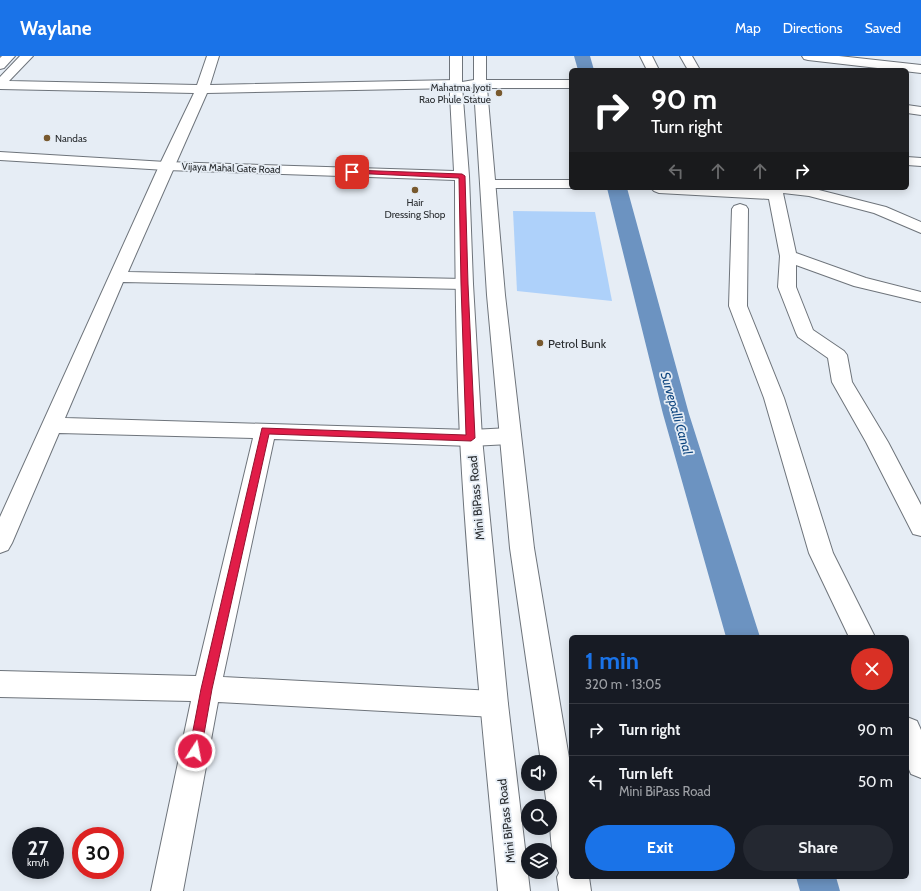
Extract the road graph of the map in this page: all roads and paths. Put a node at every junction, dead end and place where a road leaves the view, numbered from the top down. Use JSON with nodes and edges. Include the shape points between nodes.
{"nodes":[{"id":1,"x":9,"y":56,"type":"edge"},
{"id":2,"x":28,"y":56,"type":"edge"},
{"id":3,"x":213,"y":56,"type":"edge"},
{"id":4,"x":456,"y":56,"type":"edge"},
{"id":5,"x":480,"y":56,"type":"edge"},
{"id":6,"x":646,"y":56,"type":"edge"},
{"id":7,"x":686,"y":56,"type":"edge"},
{"id":8,"x":808,"y":56,"type":"edge"},
{"id":9,"x":0,"y":65,"type":"edge"},
{"id":10,"x":652,"y":68,"type":"edge"},
{"id":11,"x":693,"y":68,"type":"edge"},
{"id":12,"x":921,"y":69,"type":"edge"},
{"id":13,"x":0,"y":84,"type":"edge"},
{"id":14,"x":456,"y":84,"type":"junction"},
{"id":15,"x":480,"y":84,"type":"junction"},
{"id":16,"x":569,"y":84,"type":"edge"},
{"id":17,"x":202,"y":89,"type":"junction"},
{"id":18,"x":909,"y":109,"type":"edge"},
{"id":19,"x":921,"y":111,"type":"edge"},
{"id":20,"x":0,"y":156,"type":"edge"},
{"id":21,"x":909,"y":161,"type":"edge"},
{"id":22,"x":921,"y":162,"type":"edge"},
{"id":23,"x":166,"y":166,"type":"junction"},
{"id":24,"x":462,"y":176,"type":"junction"},
{"id":25,"x":489,"y":184,"type":"junction"},
{"id":26,"x":569,"y":184,"type":"edge"},
{"id":27,"x":770,"y":190,"type":"edge"},
{"id":28,"x":796,"y":190,"type":"edge"},
{"id":29,"x":740,"y":209,"type":"dead end"},
{"id":30,"x":921,"y":228,"type":"edge"},
{"id":31,"x":788,"y":256,"type":"junction"},
{"id":32,"x":117,"y":277,"type":"junction"},
{"id":33,"x":464,"y":284,"type":"junction"},
{"id":34,"x":921,"y":297,"type":"edge"},
{"id":35,"x":52,"y":425,"type":"junction"},
{"id":36,"x":265,"y":431,"type":"junction"},
{"id":37,"x":510,"y":436,"type":"junction"},
{"id":38,"x":471,"y":438,"type":"junction"},
{"id":39,"x":921,"y":527,"type":"edge"},
{"id":40,"x":0,"y":543,"type":"edge"},
{"id":41,"x":861,"y":635,"type":"edge"},
{"id":42,"x":0,"y":684,"type":"edge"},
{"id":43,"x":207,"y":689,"type":"junction"},
{"id":44,"x":494,"y":704,"type":"junction"},
{"id":45,"x":909,"y":736,"type":"edge"},
{"id":46,"x":921,"y":764,"type":"edge"},
{"id":47,"x":569,"y":852,"type":"edge"},
{"id":48,"x":573,"y":879,"type":"edge"},
{"id":49,"x":167,"y":891,"type":"edge"},
{"id":50,"x":514,"y":891,"type":"edge"},
{"id":51,"x":575,"y":891,"type":"edge"}],
"edges":[{"from":1,"to":9,"type":"street"},
{"from":2,"to":13,"type":"street"},
{"from":3,"to":17,"type":"street"},
{"from":4,"to":14,"type":"street","name":"Mini BiPass Road"},
{"from":5,"to":15,"type":"street"},
{"from":6,"to":10,"type":"street"},
{"from":7,"to":11,"type":"street"},
{"from":8,"to":12,"type":"street"},
{"from":13,"to":17,"type":"street"},
{"from":14,"to":15,"type":"street"},
{"from":14,"to":17,"type":"street"},
{"from":14,"to":24,"type":"street","name":"Mini BiPass Road"},
{"from":15,"to":16,"type":"street"},
{"from":15,"to":25,"type":"street"},
{"from":17,"to":23,"type":"street"},
{"from":18,"to":19,"type":"street"},
{"from":20,"to":23,"type":"street","name":"Vijaya Mahal Gate Road"},
{"from":21,"to":22,"type":"street"},
{"from":23,"to":24,"type":"street","name":"Vijaya Mahal Gate Road"},
{"from":23,"to":32,"type":"street"},
{"from":24,"to":33,"type":"street","name":"Mini BiPass Road"},
{"from":25,"to":26,"type":"street"},
{"from":25,"to":37,"type":"street","via":[[496,295]]},
{"from":27,"to":31,"type":"street"},
{"from":28,"to":30,"type":"street","via":[[880,210]]},
{"from":29,"to":41,"type":"street","via":[[738,306],[774,398],[821,553]]},
{"from":31,"to":34,"type":"street","via":[[860,282]]},
{"from":31,"to":39,"type":"street","via":[[787,287],[805,333],[836,355],[842,382],[877,442]]},
{"from":32,"to":33,"type":"street"},
{"from":32,"to":35,"type":"street"},
{"from":33,"to":38,"type":"street","name":"Mini BiPass Road"},
{"from":35,"to":36,"type":"street"},
{"from":35,"to":40,"type":"street"},
{"from":36,"to":38,"type":"street"},
{"from":36,"to":43,"type":"street"},
{"from":37,"to":38,"type":"street"},
{"from":37,"to":47,"type":"street","via":[[522,548]]},
{"from":38,"to":44,"type":"street","name":"Mini BiPass Road"},
{"from":42,"to":43,"type":"street"},
{"from":43,"to":44,"type":"street"},
{"from":43,"to":49,"type":"street"},
{"from":44,"to":50,"type":"street","name":"Mini BiPass Road"},
{"from":45,"to":46,"type":"street"},
{"from":48,"to":51,"type":"street"}]}
